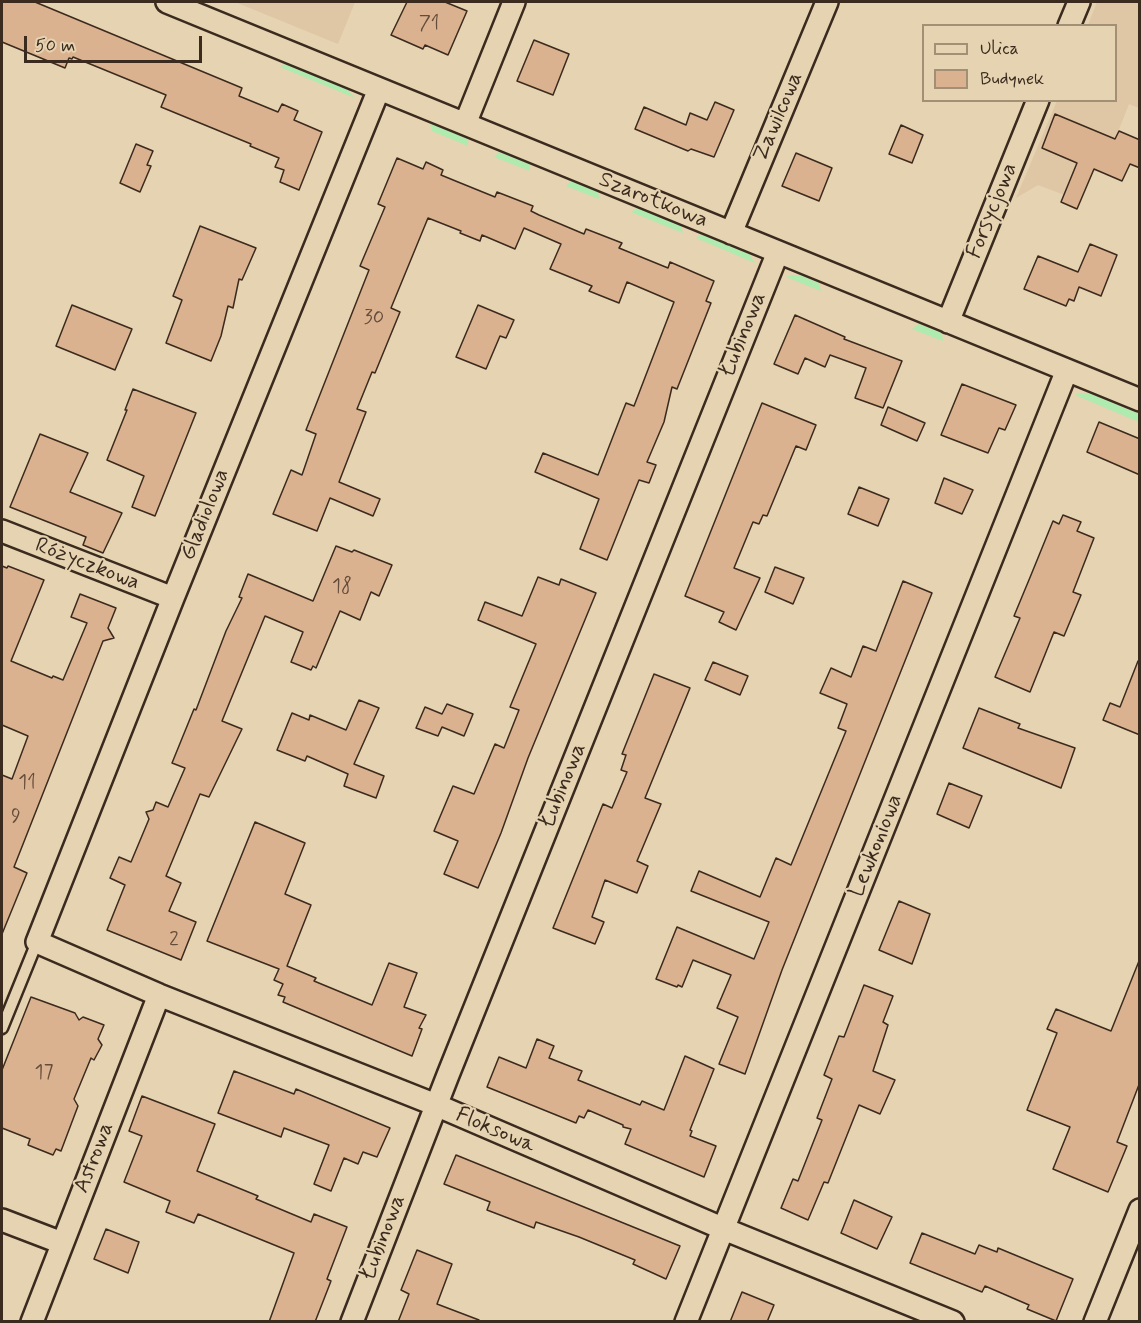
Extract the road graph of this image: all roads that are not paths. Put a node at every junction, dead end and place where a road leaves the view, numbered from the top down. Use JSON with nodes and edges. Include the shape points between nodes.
{"nodes":[{"id":1,"x":166,"y":2,"type":"edge"},
{"id":2,"x":514,"y":2,"type":"edge"},
{"id":3,"x":827,"y":2,"type":"edge"},
{"id":4,"x":1079,"y":2,"type":"edge"},
{"id":5,"x":198,"y":8,"type":"edge"},
{"id":6,"x":1070,"y":24,"type":"edge"},
{"id":7,"x":379,"y":89,"type":"junction"},
{"id":8,"x":1037,"y":102,"type":"edge"},
{"id":9,"x":465,"y":124,"type":"junction"},
{"id":10,"x":731,"y":233,"type":"junction"},
{"id":11,"x":778,"y":252,"type":"junction"},
{"id":12,"x":948,"y":322,"type":"junction"},
{"id":13,"x":1067,"y":370,"type":"junction"},
{"id":14,"x":1140,"y":400,"type":"edge"},
{"id":15,"x":2,"y":531,"type":"edge"},
{"id":16,"x":173,"y":598,"type":"junction"},
{"id":17,"x":37,"y":942,"type":"junction"},
{"id":18,"x":159,"y":995,"type":"junction"},
{"id":19,"x":2,"y":1028,"type":"edge"},
{"id":20,"x":436,"y":1105,"type":"junction"},
{"id":21,"x":1140,"y":1210,"type":"edge"},
{"id":22,"x":2,"y":1220,"type":"edge"},
{"id":23,"x":724,"y":1229,"type":"junction"},
{"id":24,"x":62,"y":1243,"type":"junction"},
{"id":25,"x":32,"y":1322,"type":"edge"},
{"id":26,"x":352,"y":1322,"type":"edge"},
{"id":27,"x":686,"y":1322,"type":"edge"},
{"id":28,"x":953,"y":1322,"type":"edge"},
{"id":29,"x":1095,"y":1322,"type":"edge"}],
"edges":[{"from":1,"to":5,"type":"street","name":"Szarotkowa"},
{"from":2,"to":9,"type":"street"},
{"from":3,"to":10,"type":"street","name":"Zawilcowa"},
{"from":4,"to":6,"type":"street"},
{"from":5,"to":7,"type":"street","name":"Szarotkowa"},
{"from":7,"to":9,"type":"street","name":"Szarotkowa"},
{"from":7,"to":16,"type":"street","name":"Gladiolowa"},
{"from":8,"to":12,"type":"street","name":"Forsycjowa"},
{"from":9,"to":10,"type":"street","name":"Szarotkowa"},
{"from":10,"to":11,"type":"street","name":"Szarotkowa"},
{"from":11,"to":12,"type":"street","name":"Szarotkowa"},
{"from":11,"to":20,"type":"street","name":"Łubinowa"},
{"from":12,"to":13,"type":"street","name":"Szarotkowa"},
{"from":13,"to":14,"type":"street","name":"Szarotkowa"},
{"from":13,"to":23,"type":"street","name":"Lewkoniowa"},
{"from":15,"to":16,"type":"street","name":"Różyczkowa"},
{"from":16,"to":17,"type":"street","name":"Gladiolowa"},
{"from":17,"to":18,"type":"street","name":"Floksowa"},
{"from":17,"to":19,"type":"lane"},
{"from":18,"to":20,"type":"street","name":"Floksowa"},
{"from":18,"to":24,"type":"street","name":"Astrowa"},
{"from":20,"to":23,"type":"street","name":"Floksowa"},
{"from":20,"to":26,"type":"street","name":"Łubinowa"},
{"from":21,"to":29,"type":"street"},
{"from":22,"to":24,"type":"street"},
{"from":23,"to":27,"type":"street","name":"Lewkoniowa"},
{"from":23,"to":28,"type":"street","name":"Floksowa"},
{"from":24,"to":25,"type":"street","name":"Astrowa"}]}
